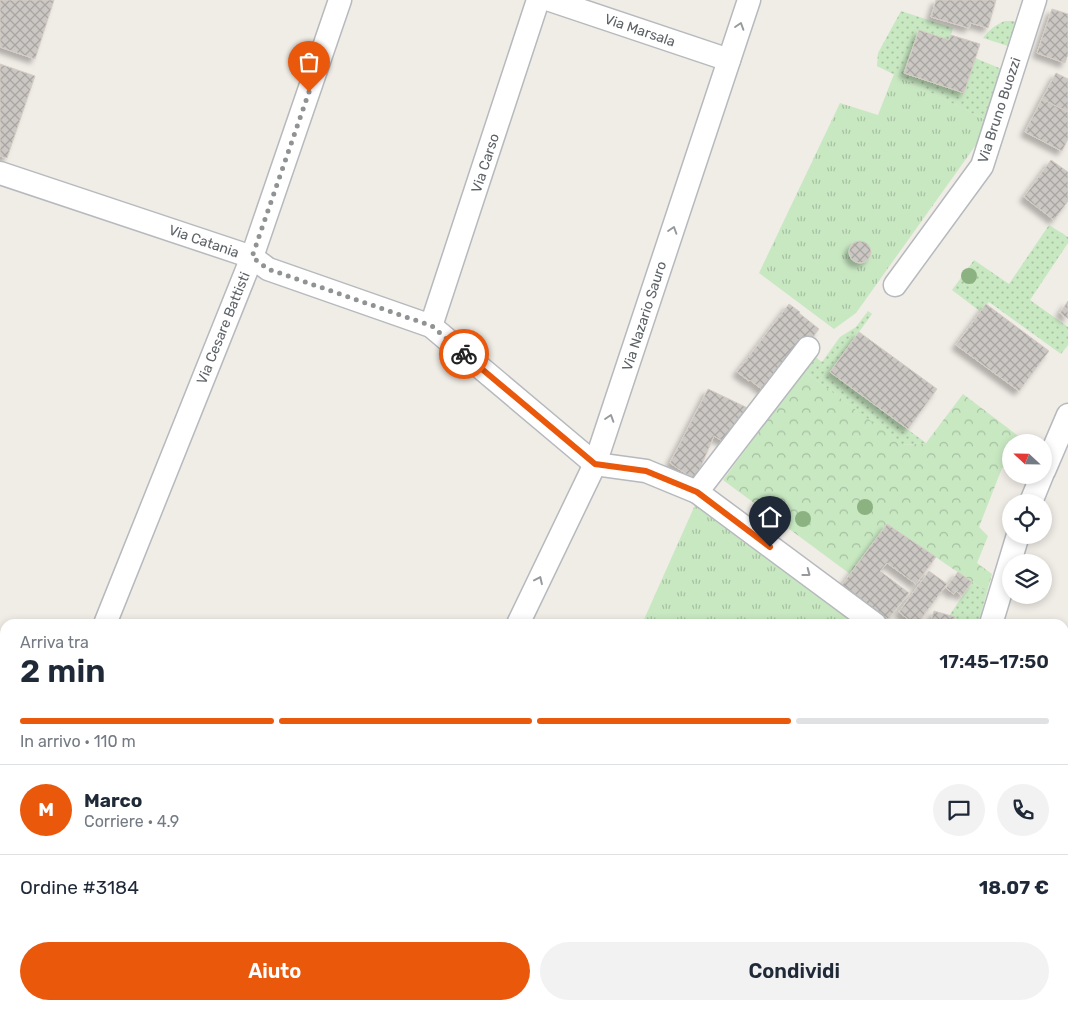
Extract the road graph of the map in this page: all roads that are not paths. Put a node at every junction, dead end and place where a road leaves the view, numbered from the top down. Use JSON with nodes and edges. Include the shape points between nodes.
{"nodes":[{"id":1,"x":340,"y":0,"type":"edge"},
{"id":2,"x":538,"y":0,"type":"edge"},
{"id":3,"x":550,"y":0,"type":"edge"},
{"id":4,"x":749,"y":0,"type":"edge"},
{"id":5,"x":1036,"y":0,"type":"edge"},
{"id":6,"x":729,"y":60,"type":"junction"},
{"id":7,"x":0,"y":173,"type":"edge"},
{"id":8,"x":252,"y":257,"type":"junction"},
{"id":9,"x":895,"y":285,"type":"dead end"},
{"id":10,"x":432,"y":326,"type":"junction"},
{"id":11,"x":808,"y":348,"type":"dead end"},
{"id":12,"x":1068,"y":415,"type":"edge"},
{"id":13,"x":1052,"y":452,"type":"edge"},
{"id":14,"x":595,"y":464,"type":"junction"},
{"id":15,"x":697,"y":492,"type":"junction"},
{"id":16,"x":1015,"y":544,"type":"edge"},
{"id":17,"x":107,"y":619,"type":"edge"},
{"id":18,"x":520,"y":619,"type":"edge"},
{"id":19,"x":868,"y":619,"type":"edge"},
{"id":20,"x":993,"y":619,"type":"edge"}],
"edges":[{"from":1,"to":8,"type":"street","name":"Via Cesare Battisti"},
{"from":2,"to":10,"type":"street","name":"Via Carso"},
{"from":3,"to":6,"type":"street","name":"Via Marsala"},
{"from":6,"to":4,"type":"street","name":"Via Nazario Sauro","one_way":true},
{"from":5,"to":9,"type":"street","name":"Via Bruno Buozzi","via":[[982,166]]},
{"from":14,"to":6,"type":"street","name":"Via Nazario Sauro","one_way":true},
{"from":7,"to":8,"type":"street","name":"Via Catania"},
{"from":8,"to":10,"type":"street","name":"Via Catania","via":[[268,269]]},
{"from":8,"to":17,"type":"street","name":"Via Cesare Battisti"},
{"from":10,"to":14,"type":"street","name":"Via Catania"},
{"from":11,"to":15,"type":"street"},
{"from":12,"to":13,"type":"street"},
{"from":14,"to":15,"type":"street","via":[[646,471]]},
{"from":18,"to":14,"type":"street","name":"Via Nazario Sauro","one_way":true},
{"from":15,"to":19,"type":"street","one_way":true},
{"from":16,"to":20,"type":"street"}]}
